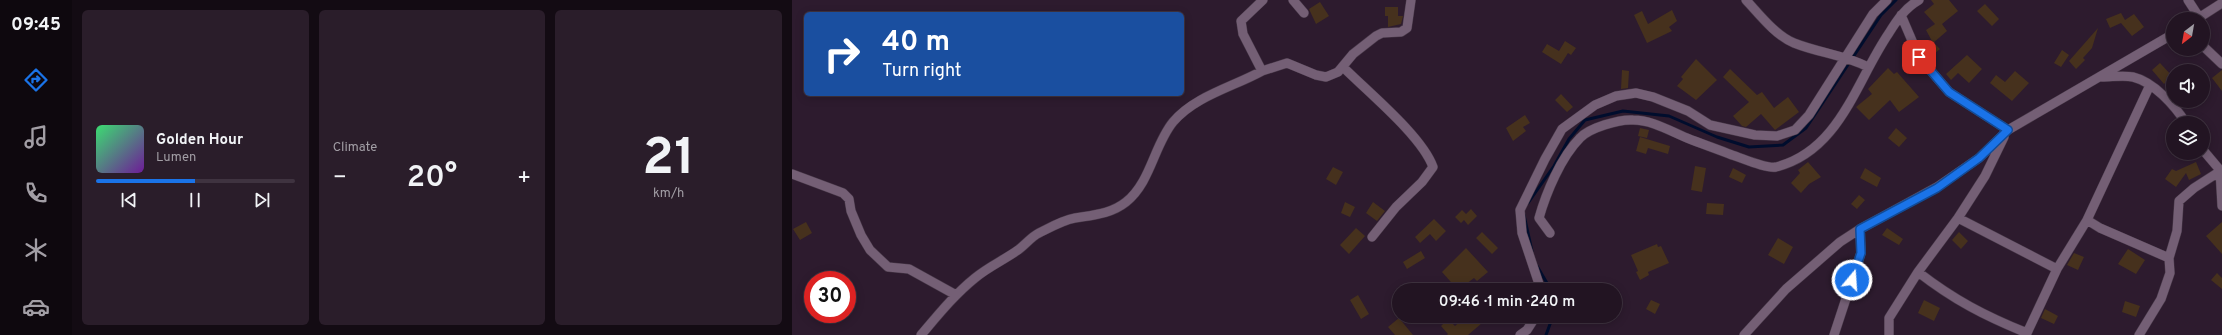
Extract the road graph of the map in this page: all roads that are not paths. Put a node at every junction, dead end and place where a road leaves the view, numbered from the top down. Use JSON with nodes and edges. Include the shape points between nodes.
{"nodes":[{"id":1,"x":1263,"y":0,"type":"edge"},
{"id":2,"x":1293,"y":0,"type":"edge"},
{"id":3,"x":1411,"y":0,"type":"edge"},
{"id":4,"x":1746,"y":0,"type":"edge"},
{"id":5,"x":1887,"y":0,"type":"edge"},
{"id":6,"x":1919,"y":0,"type":"edge"},
{"id":7,"x":2188,"y":0,"type":"edge"},
{"id":8,"x":2222,"y":3,"type":"edge"},
{"id":9,"x":2195,"y":12,"type":"edge"},
{"id":10,"x":2208,"y":12,"type":"edge"},
{"id":11,"x":1304,"y":13,"type":"dead end"},
{"id":12,"x":1900,"y":15,"type":"junction"},
{"id":13,"x":2166,"y":38,"type":"edge"},
{"id":14,"x":2210,"y":53,"type":"edge"},
{"id":15,"x":1846,"y":58,"type":"junction"},
{"id":16,"x":2222,"y":64,"type":"edge"},
{"id":17,"x":1865,"y":65,"type":"junction"},
{"id":18,"x":1343,"y":67,"type":"junction"},
{"id":19,"x":1262,"y":71,"type":"junction"},
{"id":20,"x":2102,"y":77,"type":"junction"},
{"id":21,"x":2150,"y":85,"type":"junction"},
{"id":22,"x":2180,"y":116,"type":"edge"},
{"id":23,"x":2008,"y":130,"type":"junction"},
{"id":24,"x":2210,"y":158,"type":"edge"},
{"id":25,"x":2221,"y":170,"type":"edge"},
{"id":26,"x":792,"y":174,"type":"edge"},
{"id":27,"x":2222,"y":206,"type":"edge"},
{"id":28,"x":1958,"y":218,"type":"junction"},
{"id":29,"x":2087,"y":220,"type":"junction"},
{"id":30,"x":1860,"y":229,"type":"junction"},
{"id":31,"x":1550,"y":233,"type":"dead end"},
{"id":32,"x":1372,"y":237,"type":"dead end"},
{"id":33,"x":2169,"y":258,"type":"junction"},
{"id":34,"x":2057,"y":269,"type":"junction"},
{"id":35,"x":1918,"y":272,"type":"junction"},
{"id":36,"x":1539,"y":283,"type":"edge"},
{"id":37,"x":956,"y":295,"type":"junction"},
{"id":38,"x":1532,"y":323,"type":"edge"},
{"id":39,"x":2028,"y":334,"type":"edge"},
{"id":40,"x":921,"y":335,"type":"edge"},
{"id":41,"x":1520,"y":335,"type":"edge"},
{"id":42,"x":1744,"y":335,"type":"edge"},
{"id":43,"x":1834,"y":335,"type":"edge"},
{"id":44,"x":1889,"y":335,"type":"edge"},
{"id":45,"x":2139,"y":335,"type":"edge"}],
"edges":[{"from":1,"to":19,"type":"street","via":[[1241,21],[1243,34]]},
{"from":2,"to":11,"type":"street"},
{"from":3,"to":18,"type":"street","via":[[1407,28],[1401,32],[1382,32],[1353,54]]},
{"from":4,"to":15,"type":"street","via":[[1794,43]]},
{"from":5,"to":15,"type":"street","via":[[1873,14]]},
{"from":6,"to":12,"type":"street"},
{"from":7,"to":9,"type":"street"},
{"from":8,"to":10,"type":"street"},
{"from":12,"to":17,"type":"street"},
{"from":12,"to":23,"type":"street","via":[[1919,57],[1949,92]]},
{"from":13,"to":20,"type":"street"},
{"from":14,"to":16,"type":"street"},
{"from":15,"to":17,"type":"street"},
{"from":15,"to":36,"type":"street","via":[[1808,116],[1795,130],[1777,136],[1710,125],[1688,111],[1636,93],[1616,96],[1595,105],[1577,117],[1562,129],[1520,210],[1522,233]]},
{"from":17,"to":31,"type":"street","via":[[1842,116],[1825,138],[1802,156],[1774,167],[1751,162],[1657,125],[1633,120],[1602,126],[1580,137],[1555,175],[1543,202],[1539,218]]},
{"from":18,"to":19,"type":"street","via":[[1338,72],[1326,76],[1316,75],[1287,63]]},
{"from":18,"to":32,"type":"street","via":[[1411,134],[1429,154],[1433,167]]},
{"from":19,"to":37,"type":"street","via":[[1186,109],[1165,133],[1138,189],[1126,202],[1110,212],[1074,218],[1037,234],[976,277]]},
{"from":20,"to":21,"type":"street","via":[[2133,77]]},
{"from":20,"to":23,"type":"street"},
{"from":21,"to":22,"type":"street"},
{"from":21,"to":29,"type":"street"},
{"from":23,"to":28,"type":"street","via":[[1985,176]]},
{"from":23,"to":30,"type":"street","via":[[1979,158],[1937,188]]},
{"from":24,"to":25,"type":"street"},
{"from":25,"to":27,"type":"street"},
{"from":25,"to":33,"type":"street","via":[[2179,201],[2177,231]]},
{"from":26,"to":37,"type":"street","via":[[843,193],[849,199],[851,211],[870,250],[888,267],[910,270]]},
{"from":28,"to":34,"type":"street"},
{"from":28,"to":35,"type":"street"},
{"from":29,"to":33,"type":"street"},
{"from":29,"to":34,"type":"street"},
{"from":30,"to":42,"type":"street","via":[[1840,242],[1786,289]]},
{"from":30,"to":43,"type":"street","via":[[1861,253]]},
{"from":33,"to":45,"type":"street","via":[[2170,273],[2161,299]]},
{"from":34,"to":39,"type":"street"},
{"from":35,"to":39,"type":"street","via":[[1943,292],[1972,309]]},
{"from":35,"to":44,"type":"street","via":[[1889,318]]},
{"from":37,"to":40,"type":"street"},
{"from":38,"to":41,"type":"street"}]}
